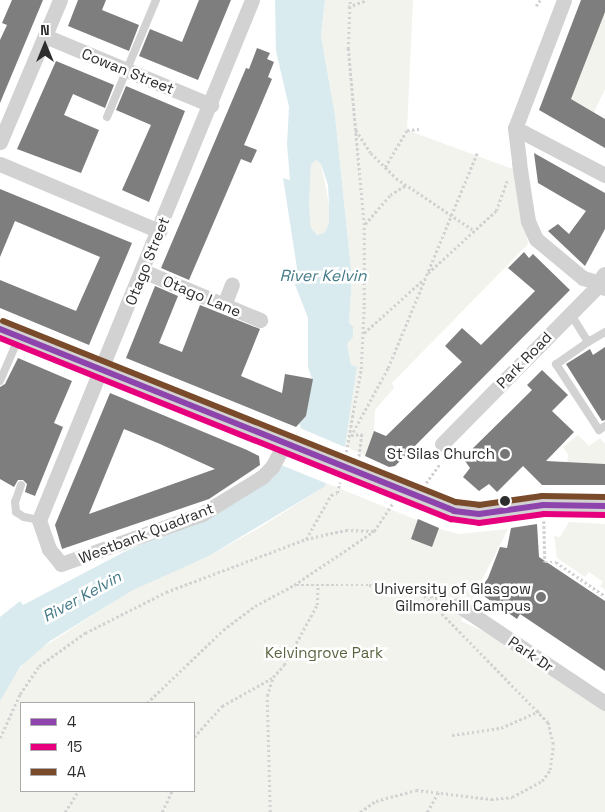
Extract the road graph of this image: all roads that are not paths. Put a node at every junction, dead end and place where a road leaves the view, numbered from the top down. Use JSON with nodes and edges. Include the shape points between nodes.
{"nodes":[{"id":1,"x":60,"y":0,"type":"edge"},
{"id":2,"x":156,"y":0,"type":"edge"},
{"id":3,"x":252,"y":0,"type":"edge"},
{"id":4,"x":564,"y":0,"type":"edge"},
{"id":5,"x":45,"y":36,"type":"junction"},
{"id":6,"x":126,"y":70,"type":"junction"},
{"id":7,"x":211,"y":105,"type":"junction"},
{"id":8,"x":107,"y":117,"type":"dead end"},
{"id":9,"x":515,"y":128,"type":"junction"},
{"id":10,"x":0,"y":142,"type":"edge"},
{"id":11,"x":0,"y":164,"type":"edge"},
{"id":12,"x":605,"y":175,"type":"edge"},
{"id":13,"x":159,"y":231,"type":"junction"},
{"id":14,"x":143,"y":271,"type":"junction"},
{"id":15,"x":604,"y":281,"type":"edge"},
{"id":16,"x":232,"y":284,"type":"dead end"},
{"id":17,"x":224,"y":305,"type":"junction"},
{"id":18,"x":570,"y":313,"type":"junction"},
{"id":19,"x":260,"y":320,"type":"dead end"},
{"id":20,"x":0,"y":329,"type":"edge"},
{"id":21,"x":605,"y":332,"type":"edge"},
{"id":22,"x":19,"y":337,"type":"junction"},
{"id":23,"x":588,"y":342,"type":"junction"},
{"id":24,"x":102,"y":368,"type":"junction"},
{"id":25,"x":0,"y":381,"type":"edge"},
{"id":26,"x":605,"y":426,"type":"edge"},
{"id":27,"x":287,"y":444,"type":"junction"},
{"id":28,"x":442,"y":444,"type":"dead end"},
{"id":29,"x":21,"y":485,"type":"dead end"},
{"id":30,"x":605,"y":506,"type":"edge"},
{"id":31,"x":40,"y":520,"type":"junction"},
{"id":32,"x":458,"y":604,"type":"road end"},
{"id":33,"x":605,"y":703,"type":"edge"}],
"edges":[{"from":1,"to":5,"type":"street"},
{"from":2,"to":6,"type":"lane"},
{"from":3,"to":7,"type":"street","name":"Otago Street"},
{"from":4,"to":9,"type":"street"},
{"from":5,"to":6,"type":"street","name":"Cowan Street"},
{"from":5,"to":10,"type":"street"},
{"from":6,"to":7,"type":"street","name":"Cowan Street"},
{"from":6,"to":8,"type":"lane"},
{"from":7,"to":13,"type":"street","name":"Otago Street"},
{"from":9,"to":12,"type":"street"},
{"from":9,"to":15,"type":"street","via":[[528,221],[536,239],[583,278]]},
{"from":11,"to":13,"type":"street"},
{"from":13,"to":14,"type":"street","name":"Otago Street"},
{"from":14,"to":17,"type":"street","name":"Otago Lane"},
{"from":14,"to":24,"type":"street","name":"Otago Street"},
{"from":15,"to":18,"type":"street","name":"Park Road"},
{"from":16,"to":17,"type":"street"},
{"from":17,"to":19,"type":"street","name":"Otago Lane"},
{"from":18,"to":23,"type":"lane"},
{"from":18,"to":28,"type":"street","name":"Park Road"},
{"from":20,"to":22,"type":"street"},
{"from":21,"to":23,"type":"lane"},
{"from":22,"to":24,"type":"street"},
{"from":22,"to":25,"type":"lane"},
{"from":23,"to":26,"type":"lane","via":[[556,364],[599,430]]},
{"from":24,"to":27,"type":"street"},
{"from":24,"to":31,"type":"street","name":"Otago Street"},
{"from":27,"to":30,"type":"street","bridge":true,"via":[[349,474],[470,514],[551,504]]},
{"from":27,"to":31,"type":"street","name":"Westbank Quadrant","via":[[268,471],[225,502],[183,522],[70,562],[61,564],[54,558]]},
{"from":29,"to":31,"type":"lane","via":[[15,502],[16,512]]},
{"from":32,"to":33,"type":"street","name":"Park Dr"}]}
